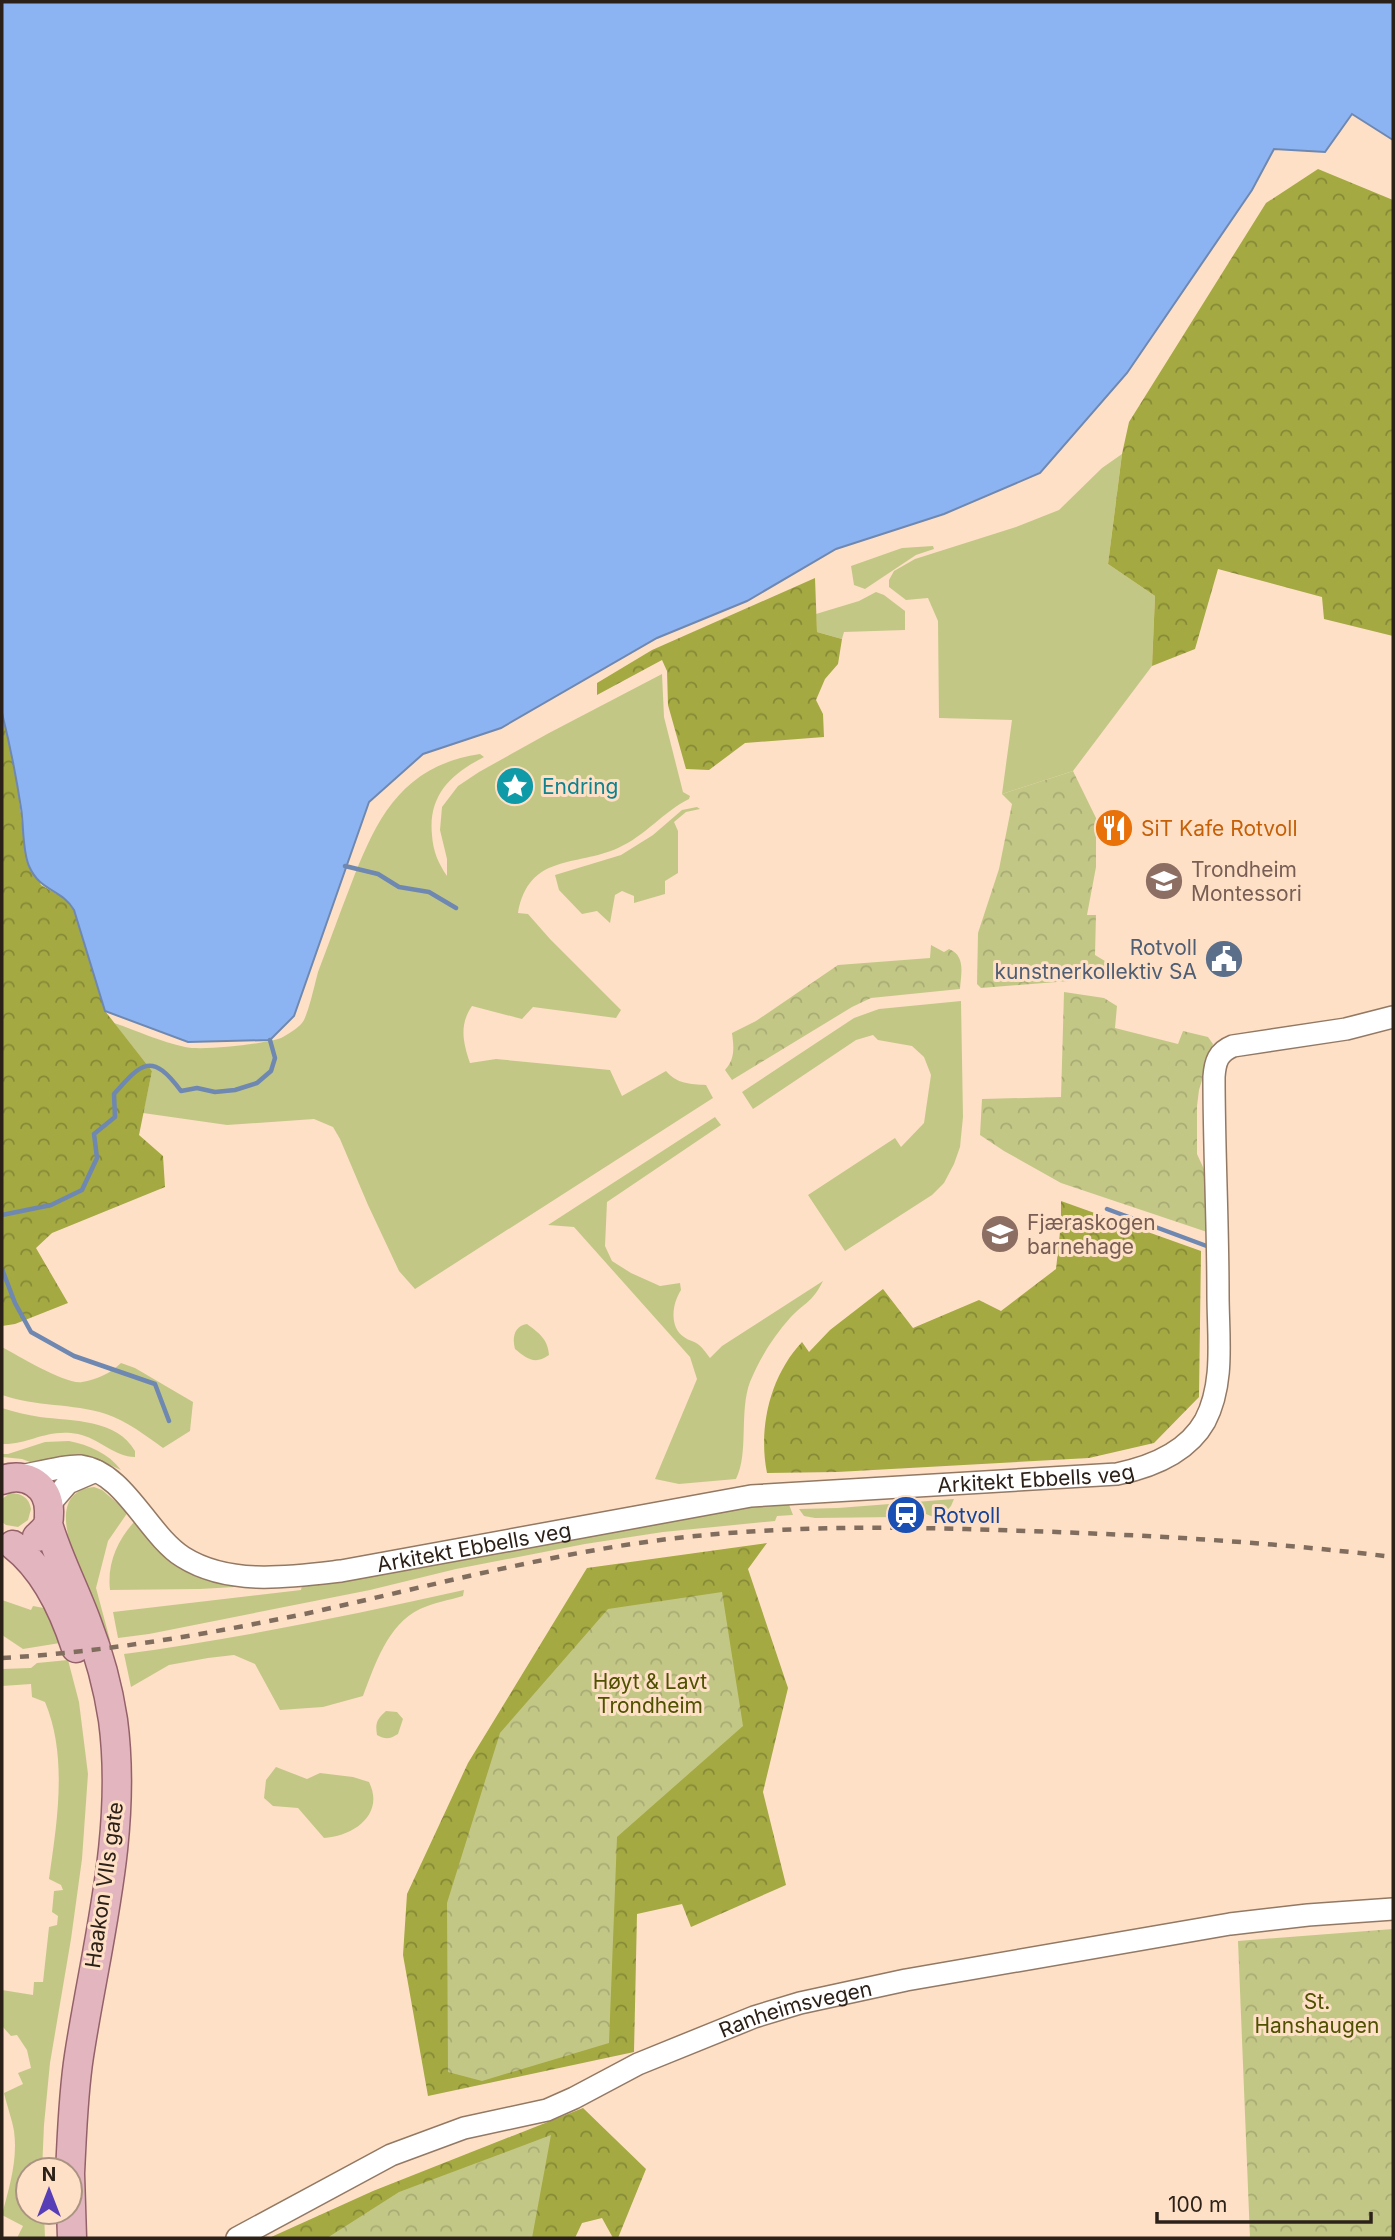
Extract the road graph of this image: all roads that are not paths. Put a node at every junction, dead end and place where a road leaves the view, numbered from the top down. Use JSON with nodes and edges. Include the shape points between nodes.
{"nodes":[{"id":1,"x":1393,"y":1017,"type":"edge"},
{"id":2,"x":96,"y":1471,"type":"junction"},
{"id":3,"x":6,"y":1478,"type":"edge"},
{"id":4,"x":49,"y":1515,"type":"junction"},
{"id":5,"x":8,"y":1543,"type":"edge"},
{"id":6,"x":1393,"y":1909,"type":"edge"},
{"id":7,"x":53,"y":2156,"type":"edge"},
{"id":8,"x":71,"y":2156,"type":"edge"},
{"id":9,"x":237,"y":2238,"type":"edge"}],
"edges":[{"from":1,"to":2,"type":"street","name":"Arkitekt Ebbells veg","via":[[1233,1046],[1219,1056],[1214,1077],[1216,1386],[1206,1418],[1194,1435],[1173,1454],[1144,1467],[1117,1474],[751,1496],[341,1571],[270,1577],[229,1574],[182,1557],[121,1491]]},
{"from":2,"to":3,"type":"street","via":[[71,1466]]},
{"from":2,"to":4,"type":"street","via":[[68,1483]]},
{"from":3,"to":4,"type":"main road","via":[[25,1478],[41,1488]]},
{"from":4,"to":5,"type":"main road","via":[[31,1541]]},
{"from":4,"to":8,"type":"main road","name":"Haakon VIIs gate","via":[[53,1541],[103,1669],[117,1772],[116,1827],[78,2060]]},
{"from":5,"to":7,"type":"main road","name":"Haakon VIIs gate","via":[[29,1557],[69,1628],[84,1671],[99,1770],[93,1870],[61,2056]]},
{"from":6,"to":9,"type":"street","name":"Ranheimsvegen","via":[[1230,1924],[800,2003],[638,2064],[547,2110],[464,2128],[391,2155]]}]}
